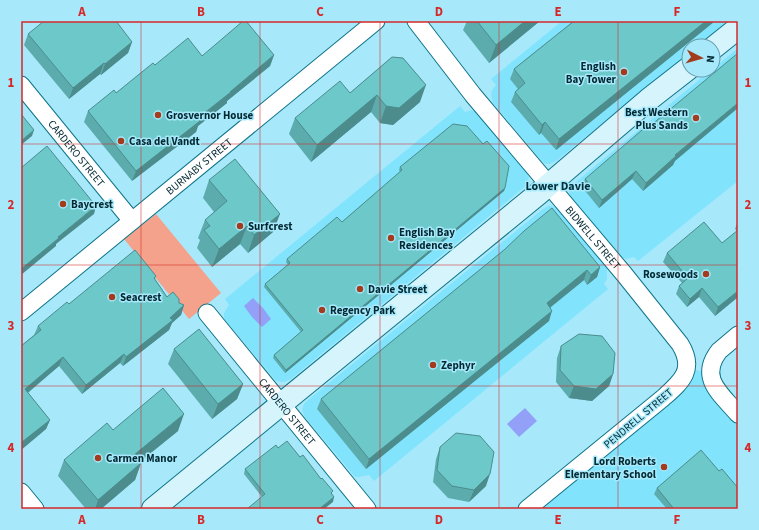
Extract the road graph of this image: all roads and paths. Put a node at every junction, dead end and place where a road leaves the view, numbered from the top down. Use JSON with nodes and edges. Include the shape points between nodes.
{"nodes":[{"id":1,"x":376,"y":21,"type":"edge"},
{"id":2,"x":416,"y":21,"type":"edge"},
{"id":3,"x":738,"y":28,"type":"edge"},
{"id":4,"x":721,"y":42,"type":"edge"},
{"id":5,"x":681,"y":74,"type":"edge"},
{"id":6,"x":21,"y":85,"type":"edge"},
{"id":7,"x":549,"y":185,"type":"junction"},
{"id":8,"x":132,"y":221,"type":"junction"},
{"id":9,"x":21,"y":312,"type":"edge"},
{"id":10,"x":207,"y":313,"type":"dead end"},
{"id":11,"x":738,"y":335,"type":"edge"},
{"id":12,"x":687,"y":366,"type":"joint"},
{"id":13,"x":281,"y":404,"type":"junction"},
{"id":14,"x":738,"y":414,"type":"edge"},
{"id":15,"x":21,"y":492,"type":"edge"},
{"id":16,"x":35,"y":509,"type":"edge"},
{"id":17,"x":153,"y":509,"type":"edge"},
{"id":18,"x":367,"y":509,"type":"edge"},
{"id":19,"x":527,"y":509,"type":"edge"}],
"edges":[{"from":1,"to":8,"type":"street","name":"BURNABY STREET"},
{"from":2,"to":7,"type":"street","name":"BIDWELL STREET","via":[[473,95]]},
{"from":3,"to":4,"type":"main road"},
{"from":5,"to":7,"type":"main road"},
{"from":6,"to":8,"type":"street","name":"CARDERO STREET"},
{"from":7,"to":12,"type":"street","name":"BIDWELL STREET","via":[[680,344],[686,354]]},
{"from":7,"to":13,"type":"main road"},
{"from":8,"to":9,"type":"street","name":"BURNABY STREET"},
{"from":10,"to":13,"type":"street","name":"CARDERO STREET"},
{"from":11,"to":14,"type":"street","via":[[719,351],[710,374],[714,386]]},
{"from":12,"to":19,"type":"street","name":"PENDRELL STREET","via":[[681,381],[672,390]]},
{"from":13,"to":17,"type":"main road"},
{"from":13,"to":18,"type":"street","name":"CARDERO STREET"},
{"from":15,"to":16,"type":"street"}]}
